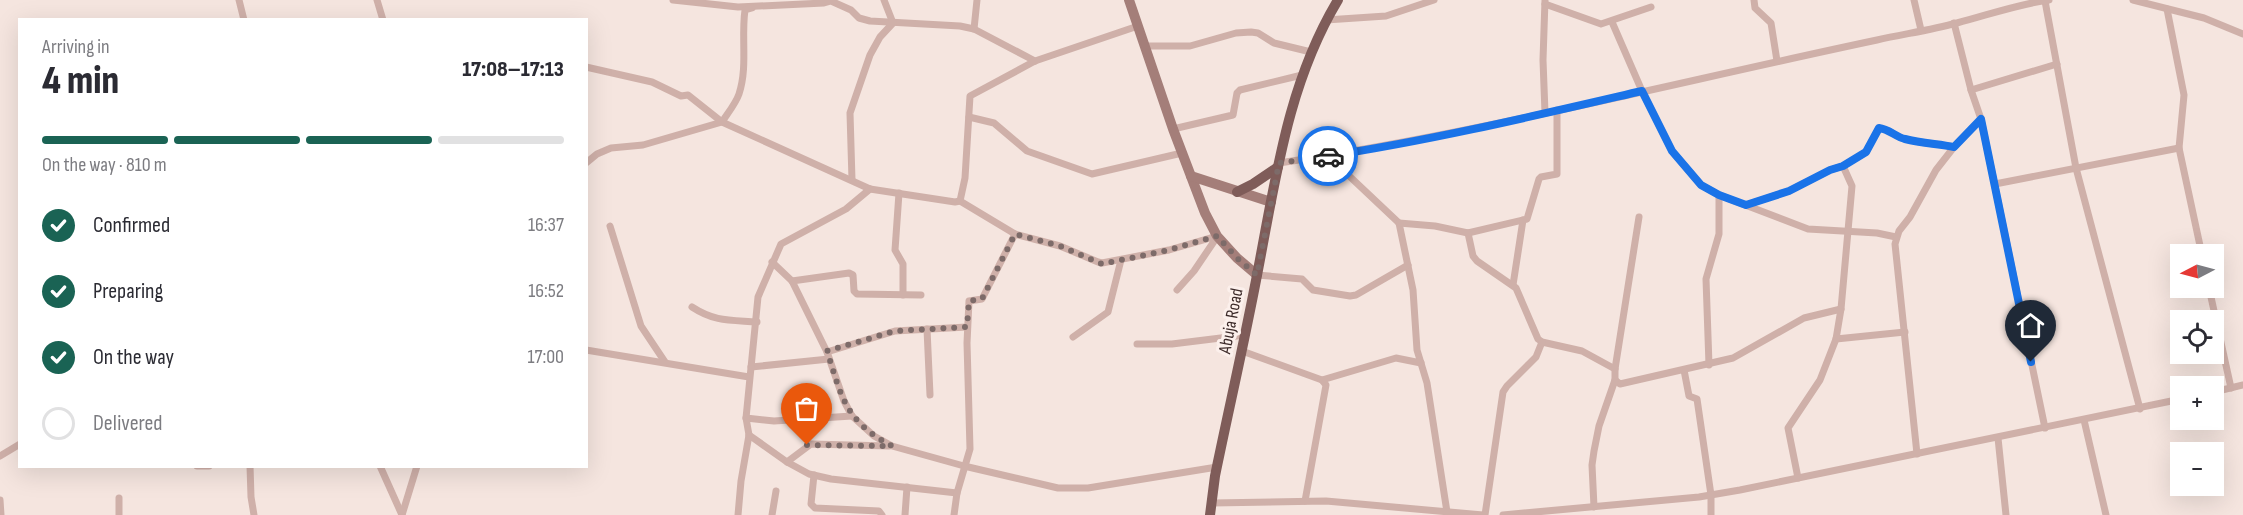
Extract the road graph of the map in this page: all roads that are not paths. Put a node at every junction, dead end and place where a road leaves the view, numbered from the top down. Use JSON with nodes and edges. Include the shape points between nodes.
{"nodes":[{"id":1,"x":239,"y":0,"type":"edge"},
{"id":2,"x":377,"y":0,"type":"edge"},
{"id":3,"x":674,"y":0,"type":"edge"},
{"id":4,"x":831,"y":0,"type":"edge"},
{"id":5,"x":884,"y":0,"type":"edge"},
{"id":6,"x":977,"y":0,"type":"edge"},
{"id":7,"x":1129,"y":0,"type":"edge"},
{"id":8,"x":1338,"y":0,"type":"edge"},
{"id":9,"x":1434,"y":0,"type":"edge"},
{"id":10,"x":1754,"y":0,"type":"edge"},
{"id":11,"x":1914,"y":0,"type":"edge"},
{"id":12,"x":2047,"y":0,"type":"edge"},
{"id":13,"x":2133,"y":0,"type":"edge"},
{"id":14,"x":2148,"y":1,"type":"edge"},
{"id":15,"x":1545,"y":2,"type":"edge"},
{"id":16,"x":2026,"y":2,"type":"edge"},
{"id":17,"x":753,"y":4,"type":"edge"},
{"id":18,"x":1651,"y":7,"type":"dead end"},
{"id":19,"x":2167,"y":9,"type":"junction"},
{"id":20,"x":244,"y":18,"type":"edge"},
{"id":21,"x":382,"y":18,"type":"edge"},
{"id":22,"x":1326,"y":20,"type":"junction"},
{"id":23,"x":1612,"y":22,"type":"junction"},
{"id":24,"x":893,"y":23,"type":"junction"},
{"id":25,"x":1954,"y":23,"type":"junction"},
{"id":26,"x":1138,"y":26,"type":"junction"},
{"id":27,"x":974,"y":29,"type":"junction"},
{"id":28,"x":1921,"y":30,"type":"junction"},
{"id":29,"x":2243,"y":34,"type":"edge"},
{"id":30,"x":1145,"y":46,"type":"junction"},
{"id":31,"x":1311,"y":52,"type":"junction"},
{"id":32,"x":1035,"y":61,"type":"junction"},
{"id":33,"x":1778,"y":61,"type":"junction"},
{"id":34,"x":2057,"y":64,"type":"junction"},
{"id":35,"x":588,"y":67,"type":"edge"},
{"id":36,"x":1302,"y":75,"type":"junction"},
{"id":37,"x":1971,"y":90,"type":"junction"},
{"id":38,"x":1642,"y":91,"type":"junction"},
{"id":39,"x":1557,"y":110,"type":"junction"},
{"id":40,"x":1545,"y":113,"type":"junction"},
{"id":41,"x":969,"y":117,"type":"junction"},
{"id":42,"x":1981,"y":119,"type":"junction"},
{"id":43,"x":722,"y":122,"type":"junction"},
{"id":44,"x":1173,"y":129,"type":"junction"},
{"id":45,"x":1954,"y":147,"type":"junction"},
{"id":46,"x":2179,"y":148,"type":"junction"},
{"id":47,"x":1182,"y":153,"type":"junction"},
{"id":48,"x":1329,"y":156,"type":"junction"},
{"id":49,"x":588,"y":159,"type":"edge"},
{"id":50,"x":1279,"y":165,"type":"junction"},
{"id":51,"x":1843,"y":166,"type":"junction"},
{"id":52,"x":2076,"y":168,"type":"junction"},
{"id":53,"x":1191,"y":176,"type":"junction"},
{"id":54,"x":852,"y":180,"type":"junction"},
{"id":55,"x":1995,"y":184,"type":"junction"},
{"id":56,"x":870,"y":189,"type":"junction"},
{"id":57,"x":1237,"y":192,"type":"junction"},
{"id":58,"x":899,"y":193,"type":"junction"},
{"id":59,"x":1719,"y":195,"type":"junction"},
{"id":60,"x":960,"y":201,"type":"junction"},
{"id":61,"x":1271,"y":202,"type":"junction"},
{"id":62,"x":1746,"y":205,"type":"junction"},
{"id":63,"x":1639,"y":217,"type":"dead end"},
{"id":64,"x":1523,"y":220,"type":"junction"},
{"id":65,"x":1399,"y":223,"type":"junction"},
{"id":66,"x":610,"y":226,"type":"dead end"},
{"id":67,"x":1847,"y":231,"type":"junction"},
{"id":68,"x":1468,"y":233,"type":"junction"},
{"id":69,"x":1015,"y":234,"type":"junction"},
{"id":70,"x":1217,"y":236,"type":"junction"},
{"id":71,"x":1896,"y":237,"type":"junction"},
{"id":72,"x":2200,"y":244,"type":"edge"},
{"id":73,"x":1121,"y":260,"type":"junction"},
{"id":74,"x":772,"y":262,"type":"junction"},
{"id":75,"x":1408,"y":265,"type":"junction"},
{"id":76,"x":1257,"y":275,"type":"junction"},
{"id":77,"x":792,"y":281,"type":"junction"},
{"id":78,"x":1513,"y":285,"type":"junction"},
{"id":79,"x":1177,"y":290,"type":"dead end"},
{"id":80,"x":903,"y":295,"type":"junction"},
{"id":81,"x":921,"y":295,"type":"dead end"},
{"id":82,"x":2211,"y":298,"type":"edge"},
{"id":83,"x":692,"y":307,"type":"dead end"},
{"id":84,"x":1841,"y":309,"type":"junction"},
{"id":85,"x":757,"y":322,"type":"junction"},
{"id":86,"x":967,"y":327,"type":"junction"},
{"id":87,"x":927,"y":329,"type":"junction"},
{"id":88,"x":1905,"y":332,"type":"junction"},
{"id":89,"x":1245,"y":335,"type":"junction"},
{"id":90,"x":1073,"y":337,"type":"dead end"},
{"id":91,"x":1836,"y":339,"type":"junction"},
{"id":92,"x":1542,"y":342,"type":"junction"},
{"id":93,"x":1137,"y":344,"type":"dead end"},
{"id":94,"x":588,"y":350,"type":"edge"},
{"id":95,"x":1242,"y":351,"type":"junction"},
{"id":96,"x":828,"y":355,"type":"junction"},
{"id":97,"x":665,"y":362,"type":"junction"},
{"id":98,"x":1421,"y":363,"type":"junction"},
{"id":99,"x":1709,"y":365,"type":"junction"},
{"id":100,"x":751,"y":367,"type":"junction"},
{"id":101,"x":1615,"y":369,"type":"junction"},
{"id":102,"x":1684,"y":370,"type":"junction"},
{"id":103,"x":749,"y":377,"type":"junction"},
{"id":104,"x":1322,"y":380,"type":"junction"},
{"id":105,"x":1615,"y":380,"type":"junction"},
{"id":106,"x":2243,"y":385,"type":"edge"},
{"id":107,"x":2231,"y":388,"type":"junction"},
{"id":108,"x":2224,"y":390,"type":"edge"},
{"id":109,"x":930,"y":395,"type":"dead end"},
{"id":110,"x":2170,"y":402,"type":"edge"},
{"id":111,"x":2140,"y":409,"type":"junction"},
{"id":112,"x":852,"y":416,"type":"junction"},
{"id":113,"x":746,"y":418,"type":"junction"},
{"id":114,"x":2084,"y":420,"type":"junction"},
{"id":115,"x":2045,"y":428,"type":"junction"},
{"id":116,"x":749,"y":435,"type":"junction"},
{"id":117,"x":1998,"y":438,"type":"junction"},
{"id":118,"x":18,"y":445,"type":"edge"},
{"id":119,"x":892,"y":446,"type":"junction"},
{"id":120,"x":1917,"y":454,"type":"junction"},
{"id":121,"x":0,"y":456,"type":"edge"},
{"id":122,"x":787,"y":462,"type":"junction"},
{"id":123,"x":964,"y":466,"type":"junction"},
{"id":124,"x":1217,"y":467,"type":"junction"},
{"id":125,"x":250,"y":468,"type":"edge"},
{"id":126,"x":381,"y":468,"type":"edge"},
{"id":127,"x":416,"y":468,"type":"edge"},
{"id":128,"x":814,"y":475,"type":"junction"},
{"id":129,"x":1798,"y":478,"type":"junction"},
{"id":130,"x":907,"y":487,"type":"junction"},
{"id":131,"x":776,"y":491,"type":"dead end"},
{"id":132,"x":957,"y":493,"type":"junction"},
{"id":133,"x":1711,"y":495,"type":"junction"},
{"id":134,"x":119,"y":498,"type":"dead end"},
{"id":135,"x":0,"y":500,"type":"edge"},
{"id":136,"x":1305,"y":501,"type":"junction"},
{"id":137,"x":1212,"y":503,"type":"junction"},
{"id":138,"x":1594,"y":507,"type":"junction"},
{"id":139,"x":1447,"y":512,"type":"junction"},
{"id":140,"x":1,"y":515,"type":"edge"},
{"id":141,"x":119,"y":515,"type":"edge"},
{"id":142,"x":254,"y":515,"type":"edge"},
{"id":143,"x":402,"y":515,"type":"edge"},
{"id":144,"x":738,"y":515,"type":"edge"},
{"id":145,"x":772,"y":515,"type":"edge"},
{"id":146,"x":882,"y":515,"type":"edge"},
{"id":147,"x":905,"y":515,"type":"edge"},
{"id":148,"x":954,"y":515,"type":"edge"},
{"id":149,"x":1210,"y":515,"type":"edge"},
{"id":150,"x":1484,"y":515,"type":"edge"},
{"id":151,"x":1503,"y":515,"type":"edge"},
{"id":152,"x":1711,"y":515,"type":"edge"},
{"id":153,"x":2006,"y":515,"type":"edge"},
{"id":154,"x":2106,"y":515,"type":"edge"}],
"edges":[{"from":1,"to":20,"type":"street"},
{"from":2,"to":21,"type":"street"},
{"from":3,"to":17,"type":"street"},
{"from":4,"to":17,"type":"street"},
{"from":4,"to":24,"type":"street","via":[[859,18]]},
{"from":5,"to":24,"type":"street"},
{"from":6,"to":27,"type":"street"},
{"from":7,"to":26,"type":"street"},
{"from":8,"to":22,"type":"main road","name":"Abuja Road"},
{"from":9,"to":22,"type":"street","via":[[1386,16]]},
{"from":10,"to":33,"type":"street","via":[[1755,8],[1771,23]]},
{"from":11,"to":28,"type":"street"},
{"from":12,"to":16,"type":"street"},
{"from":12,"to":34,"type":"street"},
{"from":13,"to":14,"type":"street"},
{"from":14,"to":19,"type":"street"},
{"from":15,"to":23,"type":"street","via":[[1601,24]]},
{"from":15,"to":40,"type":"street"},
{"from":16,"to":25,"type":"street"},
{"from":17,"to":43,"type":"street","via":[[745,10],[739,96]]},
{"from":18,"to":23,"type":"street"},
{"from":19,"to":29,"type":"street","via":[[2204,18]]},
{"from":19,"to":46,"type":"street","via":[[2184,95]]},
{"from":22,"to":31,"type":"main road","name":"Abuja Road"},
{"from":23,"to":38,"type":"street"},
{"from":24,"to":27,"type":"street"},
{"from":24,"to":54,"type":"street","via":[[870,55],[850,112]]},
{"from":25,"to":28,"type":"street"},
{"from":25,"to":37,"type":"street"},
{"from":26,"to":30,"type":"street"},
{"from":26,"to":32,"type":"street"},
{"from":27,"to":32,"type":"street"},
{"from":28,"to":33,"type":"street"},
{"from":30,"to":31,"type":"street","via":[[1190,46],[1251,32],[1274,43]]},
{"from":30,"to":44,"type":"street"},
{"from":31,"to":36,"type":"main road","name":"Abuja Road"},
{"from":32,"to":41,"type":"street","via":[[970,96]]},
{"from":33,"to":38,"type":"street"},
{"from":34,"to":37,"type":"street"},
{"from":34,"to":52,"type":"street"},
{"from":35,"to":43,"type":"street","via":[[688,95]]},
{"from":36,"to":44,"type":"street","via":[[1240,90],[1233,115]]},
{"from":36,"to":50,"type":"main road","name":"Abuja Road"},
{"from":37,"to":42,"type":"street"},
{"from":38,"to":39,"type":"street"},
{"from":38,"to":59,"type":"street","via":[[1672,151],[1701,185]]},
{"from":39,"to":40,"type":"street"},
{"from":39,"to":64,"type":"street","via":[[1557,174],[1541,177],[1529,216]]},
{"from":40,"to":48,"type":"street"},
{"from":41,"to":47,"type":"street","via":[[994,123],[1027,151],[1092,174]]},
{"from":41,"to":60,"type":"street"},
{"from":42,"to":45,"type":"street"},
{"from":42,"to":55,"type":"street"},
{"from":43,"to":49,"type":"street","via":[[651,143],[611,148]]},
{"from":43,"to":54,"type":"street"},
{"from":44,"to":47,"type":"street"},
{"from":45,"to":51,"type":"street","via":[[1899,138],[1879,128],[1866,152]]},
{"from":45,"to":71,"type":"street"},
{"from":46,"to":52,"type":"street"},
{"from":46,"to":72,"type":"street"},
{"from":47,"to":53,"type":"street"},
{"from":48,"to":50,"type":"street"},
{"from":48,"to":65,"type":"street"},
{"from":50,"to":57,"type":"main road"},
{"from":50,"to":61,"type":"main road","name":"Abuja Road"},
{"from":51,"to":62,"type":"street","via":[[1789,191]]},
{"from":51,"to":67,"type":"street","via":[[1852,186]]},
{"from":52,"to":55,"type":"street"},
{"from":52,"to":111,"type":"street"},
{"from":53,"to":57,"type":"street"},
{"from":53,"to":70,"type":"street"},
{"from":54,"to":56,"type":"street"},
{"from":55,"to":115,"type":"street"},
{"from":56,"to":58,"type":"street"},
{"from":56,"to":74,"type":"street","via":[[846,209],[781,244]]},
{"from":57,"to":61,"type":"street"},
{"from":58,"to":60,"type":"street"},
{"from":58,"to":80,"type":"street","via":[[895,250],[903,264]]},
{"from":59,"to":62,"type":"street"},
{"from":59,"to":99,"type":"street","via":[[1719,234],[1706,279]]},
{"from":60,"to":69,"type":"street"},
{"from":61,"to":76,"type":"main road","name":"Abuja Road"},
{"from":62,"to":67,"type":"street","via":[[1808,229]]},
{"from":63,"to":101,"type":"street"},
{"from":64,"to":68,"type":"street"},
{"from":64,"to":78,"type":"street"},
{"from":65,"to":68,"type":"street"},
{"from":65,"to":75,"type":"street"},
{"from":66,"to":97,"type":"street","via":[[641,326]]},
{"from":67,"to":71,"type":"street"},
{"from":67,"to":84,"type":"street"},
{"from":68,"to":78,"type":"street","via":[[1477,261]]},
{"from":69,"to":73,"type":"street","via":[[1060,246],[1102,264]]},
{"from":69,"to":86,"type":"street","via":[[982,299],[969,301]]},
{"from":70,"to":73,"type":"street"},
{"from":70,"to":76,"type":"street"},
{"from":70,"to":79,"type":"street"},
{"from":71,"to":88,"type":"street","via":[[1896,269]]},
{"from":73,"to":90,"type":"street","via":[[1108,312]]},
{"from":74,"to":77,"type":"street"},
{"from":74,"to":85,"type":"street","via":[[759,297]]},
{"from":75,"to":76,"type":"street","via":[[1350,296],[1313,290],[1302,279]]},
{"from":75,"to":98,"type":"street"},
{"from":76,"to":89,"type":"main road","name":"Abuja Road"},
{"from":77,"to":80,"type":"street","via":[[849,273],[853,275],[857,294]]},
{"from":77,"to":96,"type":"street"},
{"from":78,"to":92,"type":"street"},
{"from":80,"to":81,"type":"street"},
{"from":82,"to":107,"type":"street"},
{"from":83,"to":85,"type":"street","via":[[717,320]]},
{"from":84,"to":91,"type":"street"},
{"from":84,"to":99,"type":"street","via":[[1804,318],[1750,351]]},
{"from":85,"to":100,"type":"street"},
{"from":86,"to":87,"type":"street"},
{"from":86,"to":123,"type":"street","via":[[970,448]]},
{"from":87,"to":96,"type":"street","via":[[895,331]]},
{"from":87,"to":109,"type":"street"},
{"from":88,"to":91,"type":"street"},
{"from":88,"to":120,"type":"street"},
{"from":89,"to":93,"type":"street"},
{"from":89,"to":95,"type":"main road","name":"Abuja Road"},
{"from":91,"to":129,"type":"street","via":[[1821,380],[1788,429]]},
{"from":92,"to":101,"type":"street","via":[[1582,351]]},
{"from":92,"to":150,"type":"street","via":[[1536,357],[1503,392]]},
{"from":94,"to":97,"type":"street"},
{"from":95,"to":104,"type":"street"},
{"from":95,"to":124,"type":"main road","name":"Abuja Road"},
{"from":96,"to":100,"type":"street"},
{"from":96,"to":112,"type":"street"},
{"from":97,"to":103,"type":"street"},
{"from":98,"to":104,"type":"street","via":[[1396,358]]},
{"from":98,"to":139,"type":"street"},
{"from":99,"to":102,"type":"street"},
{"from":100,"to":103,"type":"street"},
{"from":101,"to":105,"type":"street"},
{"from":102,"to":105,"type":"street","via":[[1620,384]]},
{"from":102,"to":133,"type":"street","via":[[1689,396],[1697,399]]},
{"from":103,"to":113,"type":"street"},
{"from":104,"to":136,"type":"street","via":[[1326,388]]},
{"from":105,"to":138,"type":"street","via":[[1594,451]]},
{"from":106,"to":107,"type":"street"},
{"from":107,"to":108,"type":"street"},
{"from":110,"to":111,"type":"street"},
{"from":111,"to":114,"type":"street"},
{"from":112,"to":113,"type":"street","via":[[774,421]]},
{"from":112,"to":119,"type":"street"},
{"from":113,"to":116,"type":"street"},
{"from":114,"to":115,"type":"street"},
{"from":114,"to":154,"type":"street"},
{"from":115,"to":117,"type":"street"},
{"from":116,"to":122,"type":"street"},
{"from":116,"to":144,"type":"street"},
{"from":117,"to":120,"type":"street"},
{"from":117,"to":153,"type":"street"},
{"from":118,"to":121,"type":"street"},
{"from":119,"to":122,"type":"street","via":[[811,444]]},
{"from":119,"to":123,"type":"street"},
{"from":120,"to":129,"type":"street"},
{"from":122,"to":128,"type":"street"},
{"from":123,"to":124,"type":"street","via":[[1068,488]]},
{"from":123,"to":132,"type":"street"},
{"from":124,"to":137,"type":"main road","name":"Abuja Road"},
{"from":125,"to":142,"type":"street"},
{"from":126,"to":143,"type":"street"},
{"from":127,"to":143,"type":"street"},
{"from":128,"to":130,"type":"street"},
{"from":128,"to":146,"type":"street","via":[[811,504],[815,508],[879,511]]},
{"from":129,"to":133,"type":"street"},
{"from":130,"to":132,"type":"street"},
{"from":130,"to":147,"type":"street"},
{"from":131,"to":145,"type":"street"},
{"from":132,"to":148,"type":"street"},
{"from":133,"to":138,"type":"street"},
{"from":133,"to":152,"type":"street"},
{"from":134,"to":141,"type":"street"},
{"from":135,"to":140,"type":"street"},
{"from":136,"to":137,"type":"street"},
{"from":136,"to":139,"type":"street"},
{"from":137,"to":149,"type":"main road","name":"Abuja Road"},
{"from":138,"to":151,"type":"street"},
{"from":139,"to":150,"type":"street"}]}
